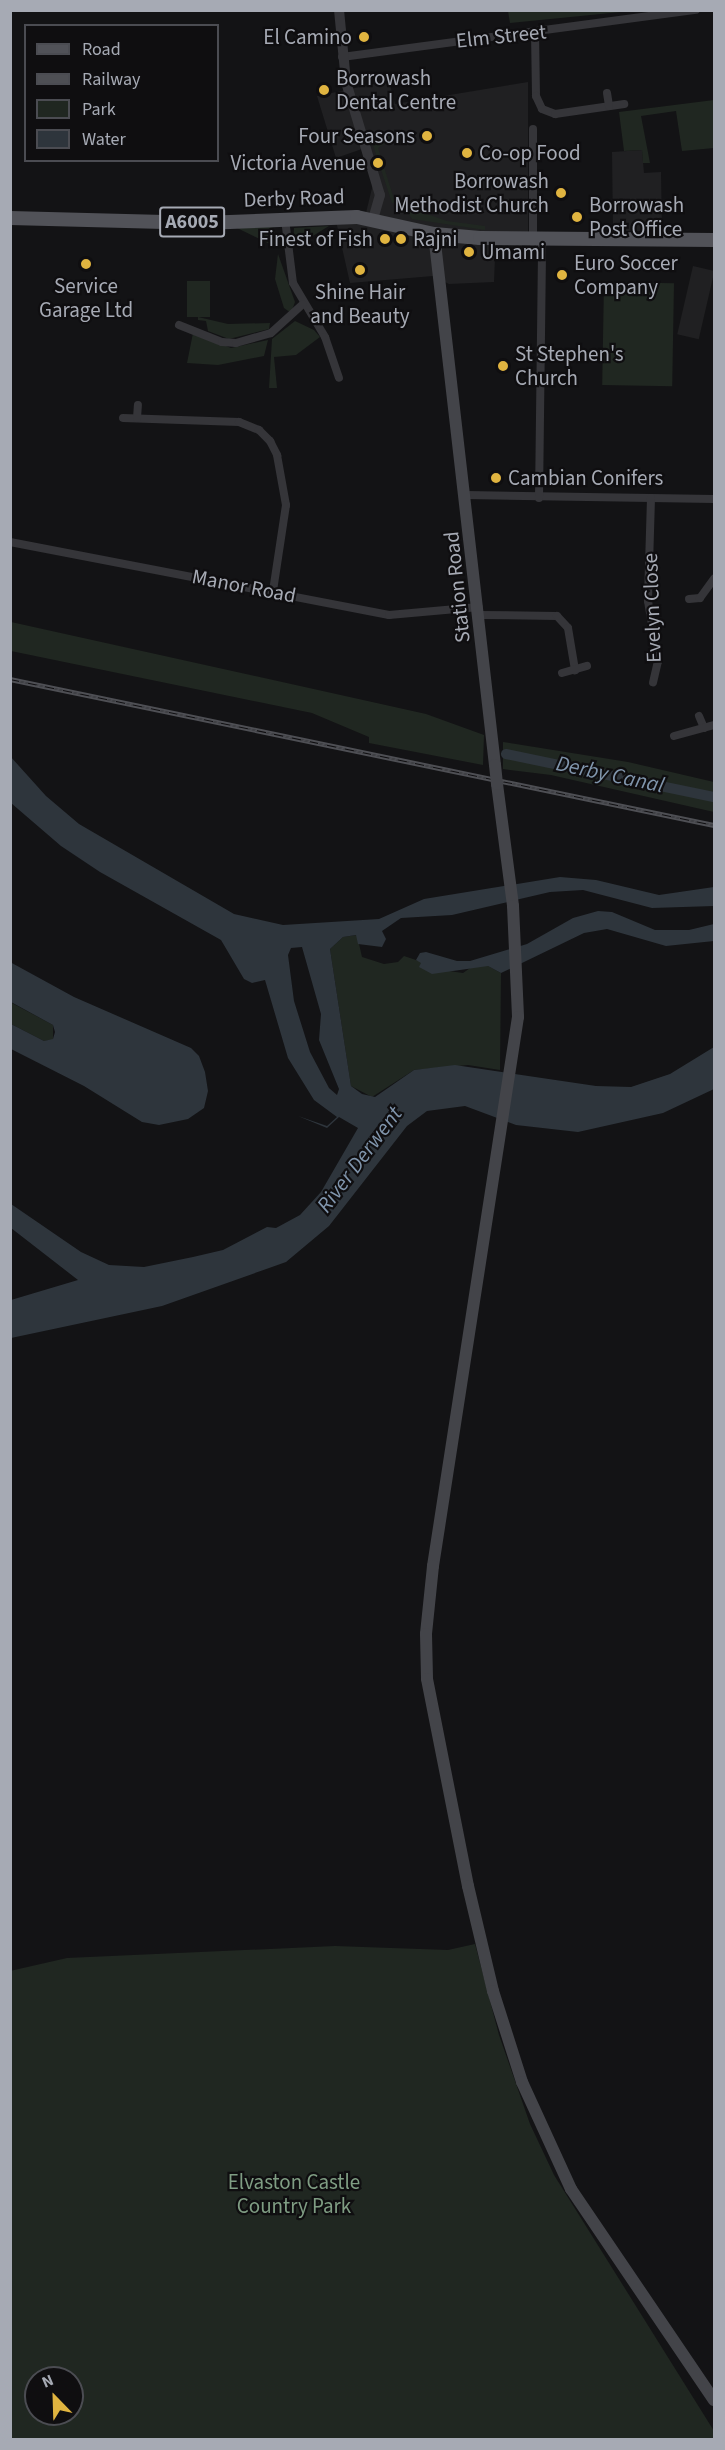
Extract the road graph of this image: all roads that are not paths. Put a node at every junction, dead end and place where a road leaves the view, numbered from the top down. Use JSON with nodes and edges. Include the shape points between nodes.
{"nodes":[{"id":1,"x":339,"y":10,"type":"edge"},
{"id":2,"x":696,"y":10,"type":"edge"},
{"id":3,"x":535,"y":32,"type":"junction"},
{"id":4,"x":342,"y":57,"type":"junction"},
{"id":5,"x":607,"y":93,"type":"dead end"},
{"id":6,"x":624,"y":104,"type":"dead end"},
{"id":7,"x":609,"y":106,"type":"junction"},
{"id":8,"x":533,"y":129,"type":"dead end"},
{"id":9,"x":10,"y":218,"type":"edge"},
{"id":10,"x":285,"y":219,"type":"junction"},
{"id":11,"x":373,"y":220,"type":"junction"},
{"id":12,"x":434,"y":234,"type":"junction"},
{"id":13,"x":538,"y":239,"type":"junction"},
{"id":14,"x":714,"y":240,"type":"edge"},
{"id":15,"x":303,"y":304,"type":"junction"},
{"id":16,"x":179,"y":325,"type":"dead end"},
{"id":17,"x":339,"y":378,"type":"dead end"},
{"id":18,"x":138,"y":405,"type":"dead end"},
{"id":19,"x":123,"y":418,"type":"dead end"},
{"id":20,"x":137,"y":418,"type":"junction"},
{"id":21,"x":466,"y":495,"type":"junction"},
{"id":22,"x":539,"y":498,"type":"junction"},
{"id":23,"x":651,"y":498,"type":"junction"},
{"id":24,"x":714,"y":499,"type":"edge"},
{"id":25,"x":10,"y":542,"type":"edge"},
{"id":26,"x":714,"y":579,"type":"edge"},
{"id":27,"x":273,"y":591,"type":"junction"},
{"id":28,"x":689,"y":599,"type":"dead end"},
{"id":29,"x":479,"y":611,"type":"junction"},
{"id":30,"x":587,"y":666,"type":"dead end"},
{"id":31,"x":575,"y":670,"type":"junction"},
{"id":32,"x":562,"y":674,"type":"dead end"},
{"id":33,"x":653,"y":682,"type":"dead end"},
{"id":34,"x":699,"y":716,"type":"dead end"},
{"id":35,"x":714,"y":725,"type":"edge"},
{"id":36,"x":704,"y":728,"type":"junction"},
{"id":37,"x":674,"y":736,"type":"dead end"},
{"id":38,"x":714,"y":2400,"type":"edge"}],
"edges":[{"from":1,"to":4,"type":"street"},
{"from":2,"to":3,"type":"street","name":"Elm Street"},
{"from":3,"to":4,"type":"street","name":"Elm Street"},
{"from":3,"to":7,"type":"street","via":[[536,96],[542,109],[555,114]]},
{"from":4,"to":11,"type":"street","via":[[348,92],[379,190],[379,207]]},
{"from":5,"to":7,"type":"street"},
{"from":6,"to":7,"type":"street"},
{"from":8,"to":13,"type":"street"},
{"from":9,"to":10,"type":"main road","name":"Derby Road","number":"A6005","via":[[203,223]]},
{"from":10,"to":11,"type":"main road","name":"Derby Road","number":"A6005"},
{"from":10,"to":15,"type":"street","via":[[290,270]]},
{"from":11,"to":12,"type":"main road","name":"Derby Road","number":"A6005"},
{"from":12,"to":13,"type":"main road","number":"A6005"},
{"from":12,"to":21,"type":"main road","name":"Station Road"},
{"from":13,"to":14,"type":"main road","number":"A6005"},
{"from":13,"to":22,"type":"street"},
{"from":15,"to":16,"type":"street","via":[[271,333],[236,343],[215,340]]},
{"from":15,"to":17,"type":"street","via":[[325,337]]},
{"from":18,"to":20,"type":"street"},
{"from":19,"to":20,"type":"street"},
{"from":20,"to":27,"type":"street","via":[[239,422],[259,430],[270,441],[277,455],[286,505]]},
{"from":21,"to":22,"type":"street"},
{"from":21,"to":29,"type":"main road","name":"Station Road"},
{"from":22,"to":23,"type":"street"},
{"from":23,"to":24,"type":"street"},
{"from":23,"to":33,"type":"street","name":"Evelyn Close","via":[[648,601],[658,661]]},
{"from":25,"to":27,"type":"street","name":"Manor Road"},
{"from":26,"to":28,"type":"street","via":[[700,598]]},
{"from":27,"to":29,"type":"street","name":"Manor Road","via":[[400,616]]},
{"from":29,"to":31,"type":"street","name":"Manor Road","via":[[557,616],[568,627]]},
{"from":29,"to":38,"type":"main road","name":"Station Road","bridge":true,"via":[[518,976],[513,1050],[426,1634],[428,1679],[468,1886],[503,2027],[545,2138],[603,2239]]},
{"from":30,"to":31,"type":"street"},
{"from":31,"to":32,"type":"street"},
{"from":34,"to":36,"type":"street"},
{"from":35,"to":36,"type":"street"},
{"from":36,"to":37,"type":"street"}]}
